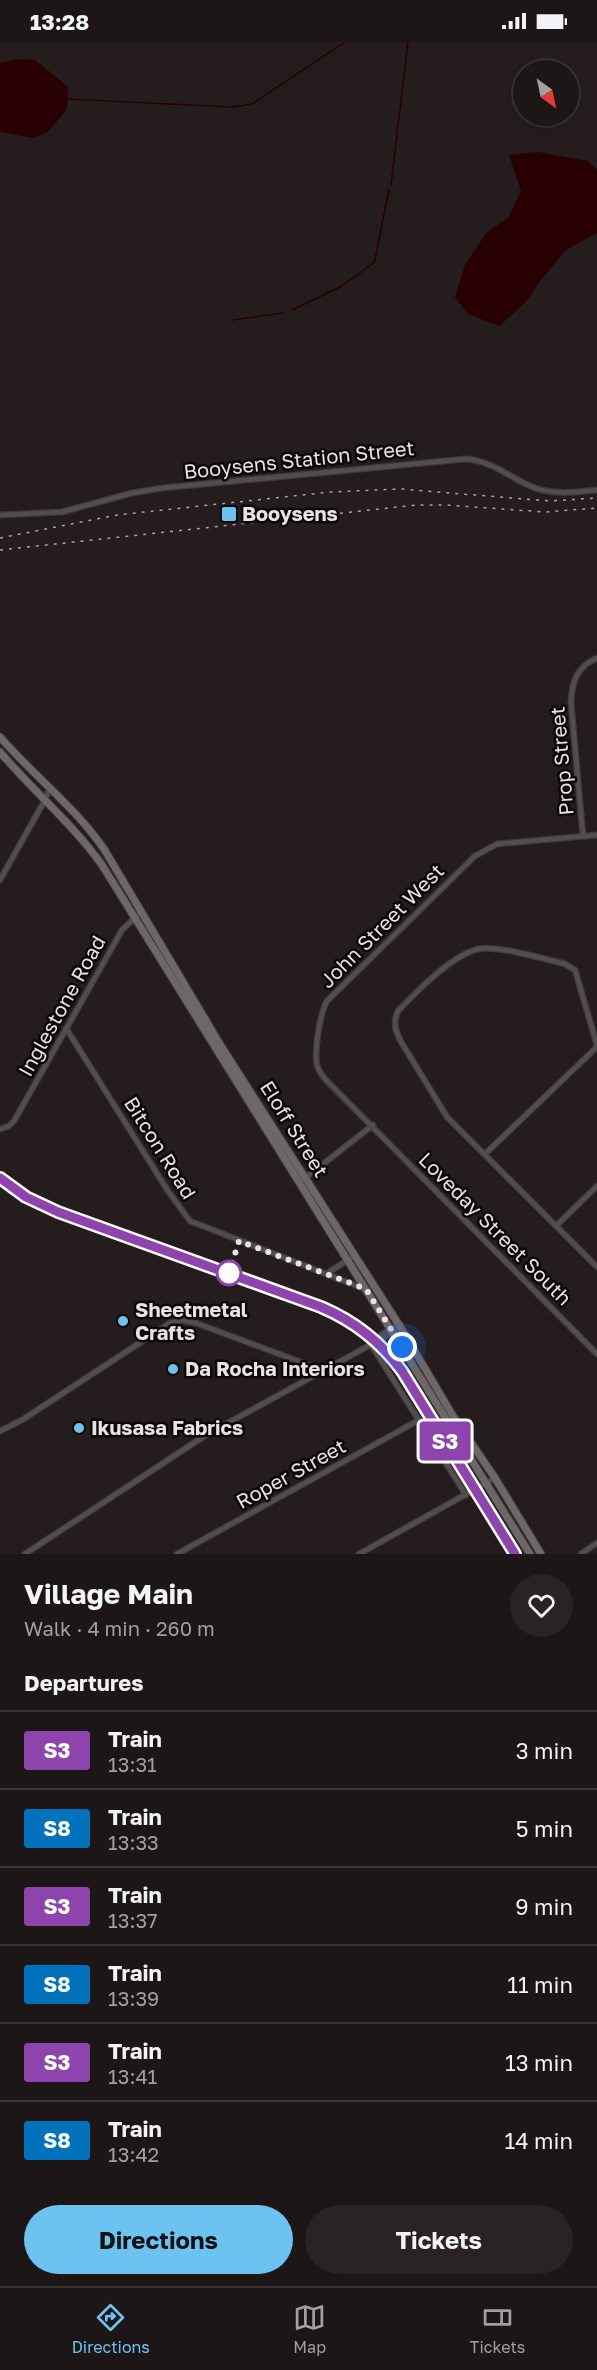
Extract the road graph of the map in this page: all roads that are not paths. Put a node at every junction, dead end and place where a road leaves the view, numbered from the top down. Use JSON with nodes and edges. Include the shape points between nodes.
{"nodes":[{"id":1,"x":597,"y":490,"type":"edge"},
{"id":2,"x":0,"y":515,"type":"edge"},
{"id":3,"x":597,"y":658,"type":"edge"},
{"id":4,"x":1,"y":740,"type":"edge"},
{"id":5,"x":0,"y":752,"type":"edge"},
{"id":6,"x":49,"y":789,"type":"junction"},
{"id":7,"x":45,"y":800,"type":"junction"},
{"id":8,"x":597,"y":835,"type":"edge"},
{"id":9,"x":583,"y":836,"type":"junction"},
{"id":10,"x":0,"y":880,"type":"edge"},
{"id":11,"x":142,"y":911,"type":"junction"},
{"id":12,"x":135,"y":916,"type":"junction"},
{"id":13,"x":187,"y":994,"type":"junction"},
{"id":14,"x":66,"y":1028,"type":"junction"},
{"id":15,"x":597,"y":1046,"type":"edge"},
{"id":16,"x":373,"y":1125,"type":"junction"},
{"id":17,"x":0,"y":1129,"type":"edge"},
{"id":18,"x":484,"y":1154,"type":"junction"},
{"id":19,"x":303,"y":1180,"type":"junction"},
{"id":20,"x":597,"y":1186,"type":"edge"},
{"id":21,"x":556,"y":1226,"type":"junction"},
{"id":22,"x":351,"y":1258,"type":"junction"},
{"id":23,"x":597,"y":1267,"type":"edge"},
{"id":24,"x":326,"y":1274,"type":"junction"},
{"id":25,"x":366,"y":1289,"type":"junction"},
{"id":26,"x":400,"y":1326,"type":"junction"},
{"id":27,"x":392,"y":1331,"type":"junction"},
{"id":28,"x":370,"y":1344,"type":"junction"},
{"id":29,"x":597,"y":1354,"type":"edge"},
{"id":30,"x":322,"y":1370,"type":"junction"},
{"id":31,"x":440,"y":1401,"type":"junction"},
{"id":32,"x":419,"y":1420,"type":"junction"},
{"id":33,"x":0,"y":1431,"type":"edge"},
{"id":34,"x":495,"y":1478,"type":"junction"},
{"id":35,"x":487,"y":1483,"type":"junction"},
{"id":36,"x":466,"y":1495,"type":"junction"},
{"id":37,"x":597,"y":1543,"type":"edge"},
{"id":38,"x":25,"y":1554,"type":"edge"},
{"id":39,"x":177,"y":1554,"type":"edge"},
{"id":40,"x":359,"y":1554,"type":"edge"},
{"id":41,"x":530,"y":1554,"type":"edge"},
{"id":42,"x":541,"y":1554,"type":"edge"},
{"id":43,"x":580,"y":1554,"type":"edge"}],
"edges":[{"from":1,"to":2,"type":"street","name":"Booysens Station Street","via":[[538,489],[490,464],[465,459],[162,488],[62,512]]},
{"from":3,"to":9,"type":"street","name":"Prop Street","via":[[580,669],[572,688]]},
{"from":4,"to":6,"type":"street","name":"Eloff Street"},
{"from":5,"to":7,"type":"street","name":"Eloff Street"},
{"from":6,"to":7,"type":"street"},
{"from":6,"to":11,"type":"street","name":"Eloff Street","via":[[93,833]]},
{"from":7,"to":10,"type":"street"},
{"from":7,"to":12,"type":"street","name":"Eloff Street","via":[[88,845]]},
{"from":8,"to":9,"type":"street","name":"John Street West"},
{"from":9,"to":16,"type":"street","name":"John Street West","via":[[497,844],[479,852],[327,1001],[322,1013],[317,1066],[328,1082]]},
{"from":11,"to":12,"type":"street","name":"Inglestone Road"},
{"from":11,"to":13,"type":"street","name":"Eloff Street"},
{"from":12,"to":13,"type":"street","name":"Eloff Street"},
{"from":12,"to":14,"type":"street","name":"Inglestone Road","via":[[122,930]]},
{"from":13,"to":19,"type":"street","name":"Eloff Street"},
{"from":14,"to":17,"type":"street","name":"Inglestone Road","via":[[14,1121]]},
{"from":14,"to":24,"type":"street","name":"Bitcon Road","via":[[190,1221]]},
{"from":15,"to":18,"type":"street"},
{"from":15,"to":18,"type":"street","via":[[575,970],[565,964],[478,949],[436,974],[398,1011],[394,1023],[400,1040],[447,1117]]},
{"from":16,"to":19,"type":"street"},
{"from":16,"to":29,"type":"street","name":"Loveday Street South"},
{"from":18,"to":21,"type":"street"},
{"from":19,"to":22,"type":"street","name":"Eloff Street"},
{"from":20,"to":21,"type":"street"},
{"from":21,"to":23,"type":"street"},
{"from":22,"to":24,"type":"street"},
{"from":22,"to":25,"type":"street","name":"Eloff Street"},
{"from":22,"to":26,"type":"street","name":"Eloff Street"},
{"from":24,"to":25,"type":"street","name":"Bitcon Road"},
{"from":25,"to":27,"type":"street","name":"Eloff Street"},
{"from":26,"to":27,"type":"street"},
{"from":26,"to":31,"type":"street","name":"Eloff Street"},
{"from":27,"to":28,"type":"street"},
{"from":27,"to":31,"type":"street","name":"Eloff Street"},
{"from":28,"to":30,"type":"street"},
{"from":28,"to":32,"type":"street"},
{"from":30,"to":33,"type":"street","via":[[181,1320],[170,1323]]},
{"from":30,"to":38,"type":"street","via":[[206,1435]]},
{"from":31,"to":34,"type":"street","name":"Eloff Street"},
{"from":31,"to":35,"type":"street","name":"Eloff Street"},
{"from":32,"to":36,"type":"street"},
{"from":32,"to":39,"type":"street","name":"Roper Street"},
{"from":34,"to":35,"type":"street"},
{"from":34,"to":42,"type":"street","name":"Eloff Street"},
{"from":35,"to":36,"type":"street"},
{"from":35,"to":41,"type":"street","name":"Eloff Street"},
{"from":36,"to":40,"type":"street"},
{"from":37,"to":43,"type":"street"}]}
